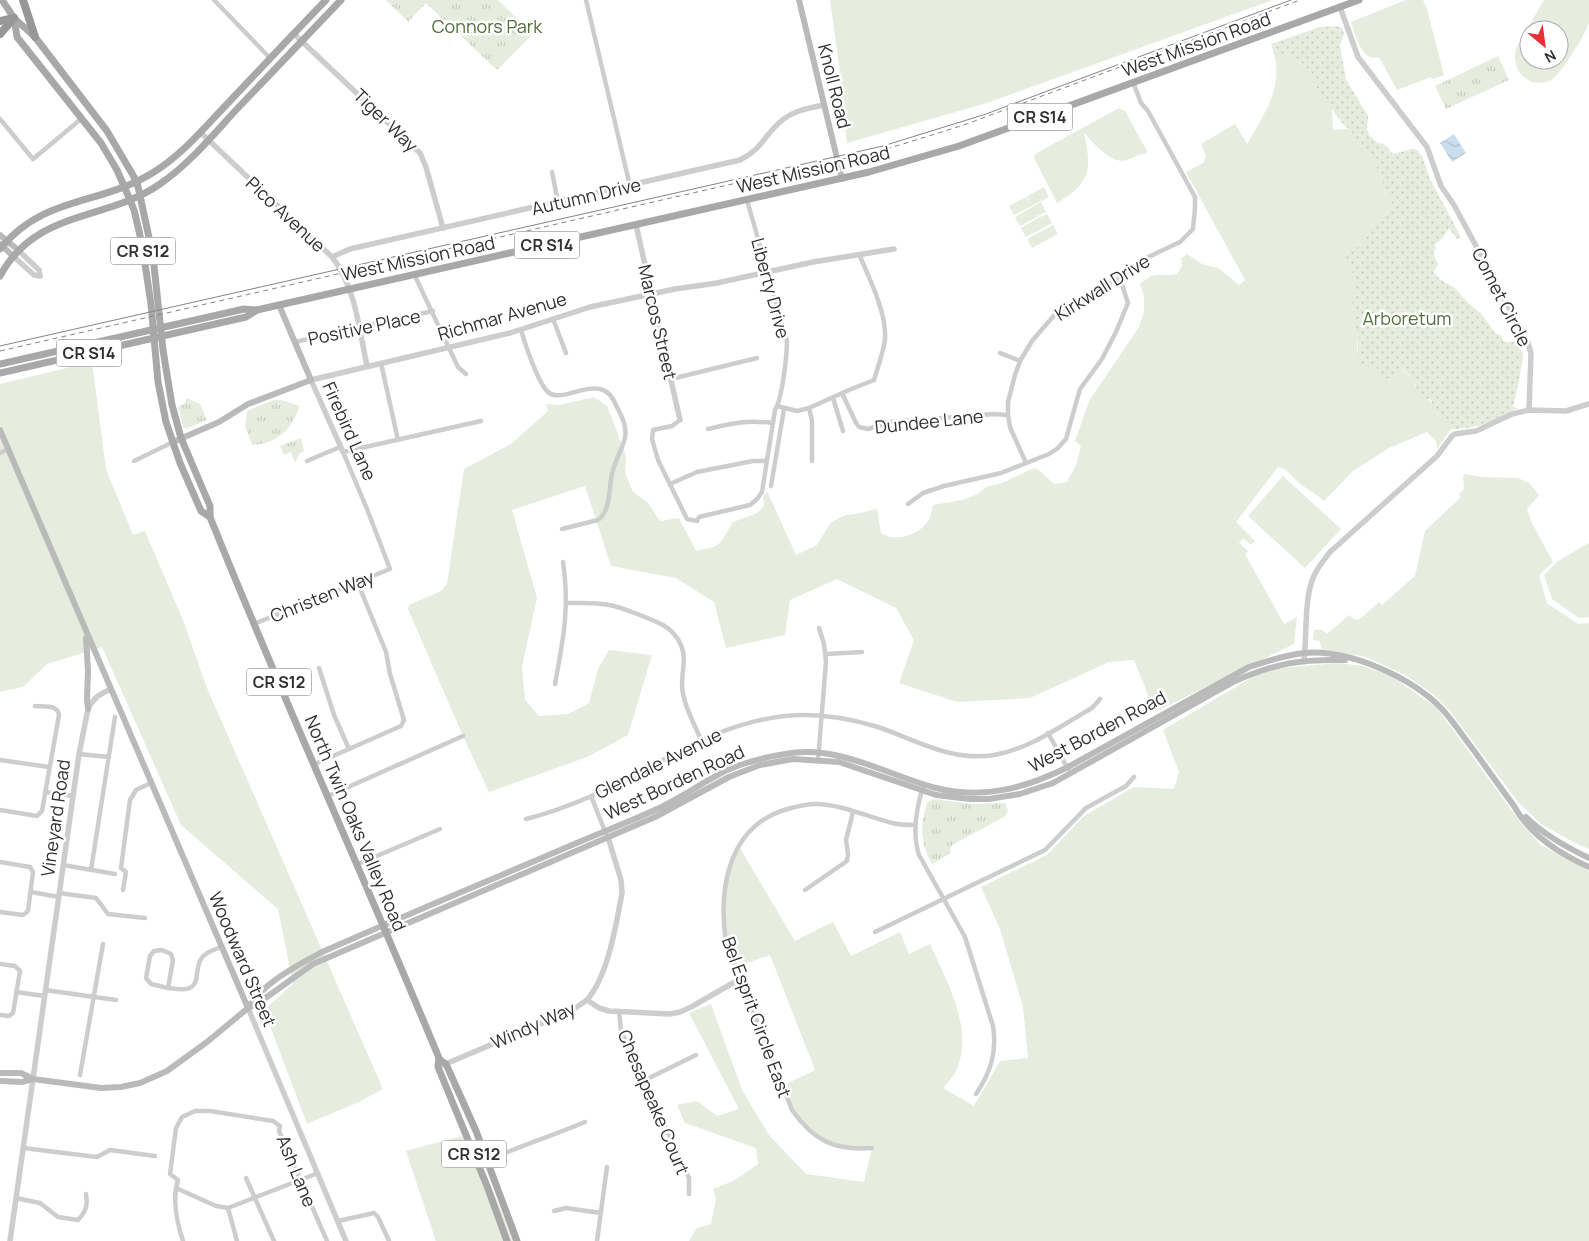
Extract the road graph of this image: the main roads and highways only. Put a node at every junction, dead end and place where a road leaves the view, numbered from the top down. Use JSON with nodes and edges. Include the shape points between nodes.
{"nodes":[{"id":1,"x":2,"y":0,"type":"edge"},
{"id":2,"x":23,"y":0,"type":"edge"},
{"id":3,"x":326,"y":0,"type":"edge"},
{"id":4,"x":341,"y":0,"type":"edge"},
{"id":5,"x":799,"y":0,"type":"edge"},
{"id":6,"x":1359,"y":0,"type":"edge"},
{"id":7,"x":14,"y":18,"type":"junction"},
{"id":8,"x":0,"y":22,"type":"edge"},
{"id":9,"x":0,"y":34,"type":"edge"},
{"id":10,"x":35,"y":37,"type":"junction"},
{"id":11,"x":842,"y":179,"type":"junction"},
{"id":12,"x":137,"y":182,"type":"junction"},
{"id":13,"x":125,"y":187,"type":"junction"},
{"id":14,"x":139,"y":196,"type":"junction"},
{"id":15,"x":130,"y":200,"type":"junction"},
{"id":16,"x":0,"y":235,"type":"edge"},
{"id":17,"x":2,"y":245,"type":"edge"},
{"id":18,"x":16,"y":253,"type":"junction"},
{"id":19,"x":0,"y":276,"type":"edge"},
{"id":20,"x":154,"y":303,"type":"junction"},
{"id":21,"x":279,"y":305,"type":"junction"},
{"id":22,"x":257,"y":310,"type":"junction"},
{"id":23,"x":160,"y":351,"type":"junction"},
{"id":24,"x":0,"y":364,"type":"edge"},
{"id":25,"x":0,"y":373,"type":"edge"},
{"id":26,"x":311,"y":380,"type":"joint"},
{"id":27,"x":0,"y":430,"type":"edge"},
{"id":28,"x":181,"y":438,"type":"junction"},
{"id":29,"x":173,"y":442,"type":"junction"},
{"id":30,"x":210,"y":517,"type":"junction"},
{"id":31,"x":86,"y":632,"type":"junction"},
{"id":32,"x":88,"y":710,"type":"road end"},
{"id":33,"x":923,"y":787,"type":"junction"},
{"id":34,"x":1514,"y":806,"type":"junction"},
{"id":35,"x":606,"y":834,"type":"junction"},
{"id":36,"x":1589,"y":858,"type":"edge"},
{"id":37,"x":1589,"y":867,"type":"edge"},
{"id":38,"x":385,"y":928,"type":"junction"},
{"id":39,"x":248,"y":1008,"type":"junction"},
{"id":40,"x":439,"y":1058,"type":"junction"},
{"id":41,"x":0,"y":1073,"type":"edge"},
{"id":42,"x":33,"y":1079,"type":"junction"},
{"id":43,"x":0,"y":1081,"type":"edge"},
{"id":44,"x":507,"y":1241,"type":"edge"},
{"id":45,"x":518,"y":1241,"type":"edge"}],
"edges":[{"from":1,"to":7,"type":"main road","name":"North Twin Oaks Valley Road"},
{"from":2,"to":10,"type":"highway"},
{"from":3,"to":12,"type":"main road","via":[[169,162]]},
{"from":4,"to":14,"type":"main road","via":[[208,141],[160,184]]},
{"from":5,"to":11,"type":"main road","name":"Knoll Road"},
{"from":6,"to":11,"type":"main road","name":"West Mission Road","number":"CR S14","via":[[939,153]]},
{"from":7,"to":8,"type":"highway"},
{"from":7,"to":9,"type":"highway"},
{"from":7,"to":10,"type":"main road","name":"North Twin Oaks Valley Road"},
{"from":7,"to":13,"type":"main road","name":"North Twin Oaks Valley Road","via":[[17,37],[105,150]]},
{"from":10,"to":12,"type":"main road","name":"North Twin Oaks Valley Road","via":[[110,136]]},
{"from":11,"to":21,"type":"main road","name":"West Mission Road","number":"CR S14"},
{"from":12,"to":13,"type":"main road"},
{"from":12,"to":14,"type":"main road","name":"North Twin Oaks Valley Road"},
{"from":13,"to":15,"type":"main road","name":"North Twin Oaks Valley Road","number":"CR S12"},
{"from":13,"to":17,"type":"main road","via":[[53,209],[21,227]]},
{"from":14,"to":15,"type":"main road"},
{"from":14,"to":20,"type":"main road","name":"North Twin Oaks Valley Road","number":"CR S12","via":[[152,250]]},
{"from":15,"to":18,"type":"main road","via":[[56,224]]},
{"from":15,"to":20,"type":"main road","name":"North Twin Oaks Valley Road","number":"CR S12"},
{"from":16,"to":17,"type":"main road"},
{"from":17,"to":18,"type":"main road"},
{"from":18,"to":19,"type":"main road"},
{"from":20,"to":23,"type":"main road","name":"North Twin Oaks Valley Road","number":"CR S12"},
{"from":21,"to":22,"type":"main road","name":"West Mission Road","number":"CR S14"},
{"from":21,"to":26,"type":"main road","name":"Firebird Lane"},
{"from":22,"to":24,"type":"main road","name":"West Mission Road","number":"CR S14","via":[[244,309]]},
{"from":22,"to":25,"type":"main road","name":"West Mission Road","number":"CR S14","via":[[246,317]]},
{"from":23,"to":28,"type":"main road","name":"North Twin Oaks Valley Road","number":"CR S12"},
{"from":23,"to":29,"type":"main road","name":"North Twin Oaks Valley Road","number":"CR S12","via":[[162,402]]},
{"from":26,"to":28,"type":"main road","name":"Richmar Avenue","via":[[248,404],[219,422]]},
{"from":27,"to":31,"type":"main road"},
{"from":28,"to":29,"type":"main road","name":"Richmar Avenue"},
{"from":28,"to":30,"type":"main road","name":"North Twin Oaks Valley Road","number":"CR S12","via":[[210,506]]},
{"from":29,"to":30,"type":"main road","name":"North Twin Oaks Valley Road","number":"CR S12","via":[[202,511]]},
{"from":30,"to":38,"type":"main road","name":"North Twin Oaks Valley Road","number":"CR S12"},
{"from":31,"to":32,"type":"main road"},
{"from":31,"to":39,"type":"main road","name":"Woodward Street"},
{"from":33,"to":34,"type":"main road","name":"West Borden Road","via":[[957,798],[1004,798],[1034,791],[1249,667],[1265,661],[1305,657],[1357,661],[1396,675],[1428,696],[1453,722]]},
{"from":33,"to":35,"type":"main road","name":"West Borden Road","via":[[849,765],[793,759],[742,771],[671,809]]},
{"from":33,"to":35,"type":"main road","name":"West Borden Road","via":[[846,756],[819,752],[788,753],[738,766]]},
{"from":34,"to":36,"type":"main road","name":"West Borden Road","via":[[1535,826]]},
{"from":34,"to":37,"type":"main road","name":"West Borden Road","via":[[1545,841]]},
{"from":35,"to":38,"type":"main road","name":"West Borden Road"},
{"from":38,"to":39,"type":"main road","name":"West Borden Road","via":[[331,951],[292,973]]},
{"from":38,"to":40,"type":"main road","name":"North Twin Oaks Valley Road","number":"CR S12"},
{"from":39,"to":42,"type":"main road","name":"West Borden Road","via":[[167,1070],[140,1083],[101,1088]]},
{"from":40,"to":44,"type":"main road","name":"North Twin Oaks Valley Road","number":"CR S12","via":[[438,1067]]},
{"from":40,"to":45,"type":"main road","name":"North Twin Oaks Valley Road","number":"CR S12","via":[[446,1064]]},
{"from":41,"to":42,"type":"main road","via":[[21,1073]]},
{"from":42,"to":43,"type":"main road"}]}
